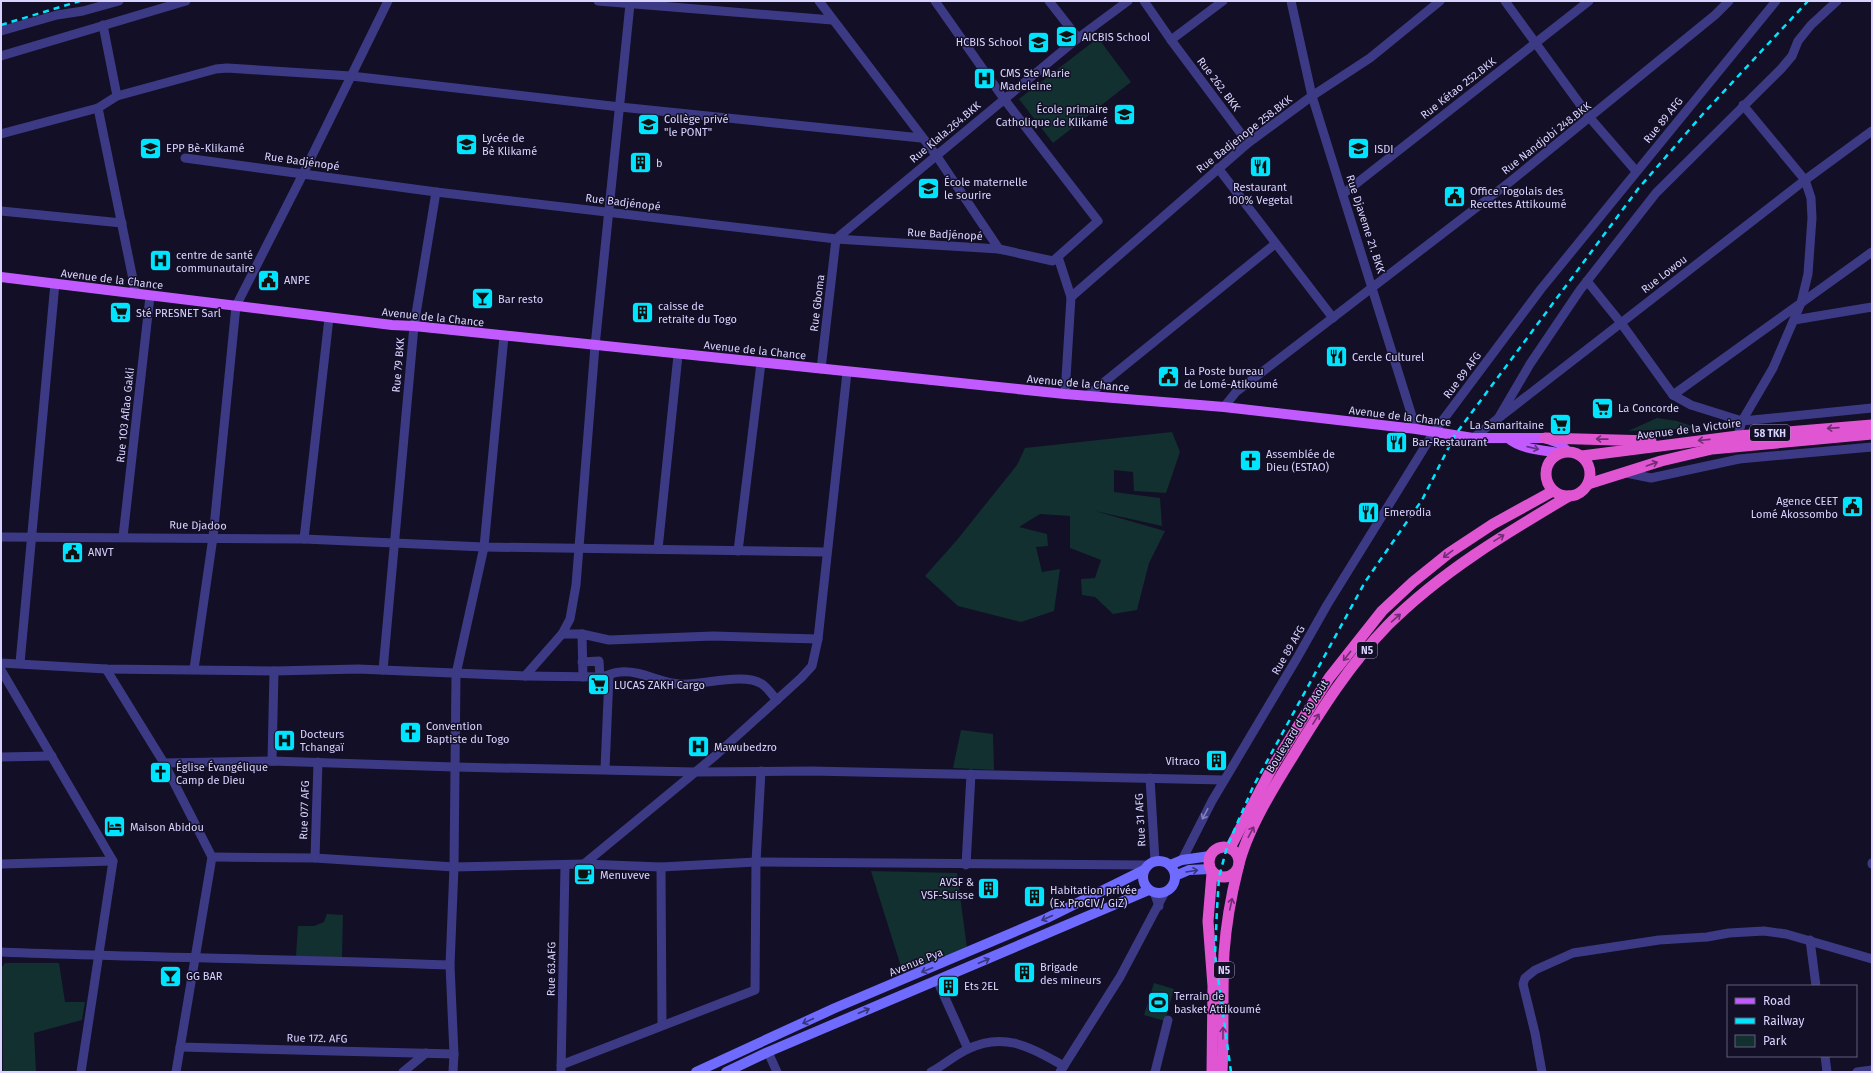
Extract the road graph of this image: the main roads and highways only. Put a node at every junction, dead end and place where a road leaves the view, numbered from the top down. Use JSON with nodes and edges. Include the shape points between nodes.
{"nodes":[{"id":1,"x":1,"y":277,"type":"edge"},
{"id":2,"x":1872,"y":425,"type":"edge"},
{"id":3,"x":1872,"y":434,"type":"edge"},
{"id":4,"x":1508,"y":438,"type":"junction"},
{"id":5,"x":1544,"y":438,"type":"junction"},
{"id":6,"x":1669,"y":444,"type":"junction"},
{"id":7,"x":1564,"y":452,"type":"junction"},
{"id":8,"x":1582,"y":456,"type":"junction"},
{"id":9,"x":1588,"y":484,"type":"junction"},
{"id":10,"x":1553,"y":491,"type":"junction"},
{"id":11,"x":1569,"y":496,"type":"junction"},
{"id":12,"x":1230,"y":848,"type":"junction"},
{"id":13,"x":1210,"y":856,"type":"junction"},
{"id":14,"x":1170,"y":865,"type":"junction"},
{"id":15,"x":1149,"y":866,"type":"junction"},
{"id":16,"x":1238,"y":868,"type":"junction"},
{"id":17,"x":1211,"y":871,"type":"junction"},
{"id":18,"x":1176,"y":876,"type":"junction"},
{"id":19,"x":1152,"y":891,"type":"junction"},
{"id":20,"x":696,"y":1072,"type":"edge"},
{"id":21,"x":726,"y":1072,"type":"edge"},
{"id":22,"x":1212,"y":1072,"type":"edge"},
{"id":23,"x":1222,"y":1072,"type":"edge"}],
"edges":[{"from":1,"to":4,"type":"main road","name":"Avenue de la Chance","via":[[392,325],[1065,394],[1224,407],[1472,438]]},
{"from":2,"to":6,"type":"highway","name":"Avenue de la Victoire","number":"58 TKH","one_way":true},
{"from":9,"to":3,"type":"highway","number":"58 TKH","one_way":true,"via":[[1661,460],[1712,450]]},
{"from":4,"to":5,"type":"main road","name":"Avenue de la Chance"},
{"from":4,"to":7,"type":"main road","name":"Avenue de la Chance","one_way":true,"via":[[1514,443],[1535,449]]},
{"from":6,"to":5,"type":"highway","one_way":true,"via":[[1612,439]]},
{"from":5,"to":7,"type":"main road","name":"Avenue de la Chance","via":[[1559,443]]},
{"from":6,"to":8,"type":"highway","name":"Avenue de la Victoire"},
{"from":7,"to":8,"type":"highway","via":[[1575,452]]},
{"from":7,"to":10,"type":"highway","via":[[1548,463],[1546,470],[1546,478]]},
{"from":8,"to":9,"type":"highway","via":[[1590,469]]},
{"from":9,"to":11,"type":"highway","via":[[1577,495]]},
{"from":10,"to":11,"type":"highway"},
{"from":10,"to":12,"type":"highway","name":"Boulevard du 30 Août","one_way":true,"via":[[1493,524],[1449,553],[1382,610],[1329,678],[1307,712],[1273,766]]},
{"from":16,"to":11,"type":"highway","name":"Boulevard du 30 Août","number":"N5","one_way":true,"via":[[1245,844],[1289,762],[1332,692],[1388,625],[1437,582],[1485,547]]},
{"from":12,"to":13,"type":"highway","via":[[1217,848]]},
{"from":12,"to":16,"type":"highway","via":[[1238,857]]},
{"from":13,"to":14,"type":"main road","via":[[1182,860]]},
{"from":13,"to":17,"type":"highway"},
{"from":14,"to":15,"type":"main road","via":[[1164,861]]},
{"from":14,"to":18,"type":"main road"},
{"from":15,"to":19,"type":"main road","via":[[1144,880]]},
{"from":15,"to":20,"type":"main road","name":"Avenue Pya","one_way":true,"via":[[1048,918],[835,1008]]},
{"from":16,"to":17,"type":"highway","via":[[1228,877],[1220,877]]},
{"from":23,"to":16,"type":"highway","name":"Boulevard du 30 Août","number":"N5","one_way":true,"via":[[1224,954]]},
{"from":18,"to":17,"type":"main road","one_way":true,"via":[[1189,870]]},
{"from":17,"to":22,"type":"highway","number":"N5","via":[[1208,921],[1213,986]]},
{"from":18,"to":19,"type":"main road","via":[[1171,887],[1165,892]]},
{"from":21,"to":19,"type":"main road","one_way":true,"via":[[937,980]]}]}
